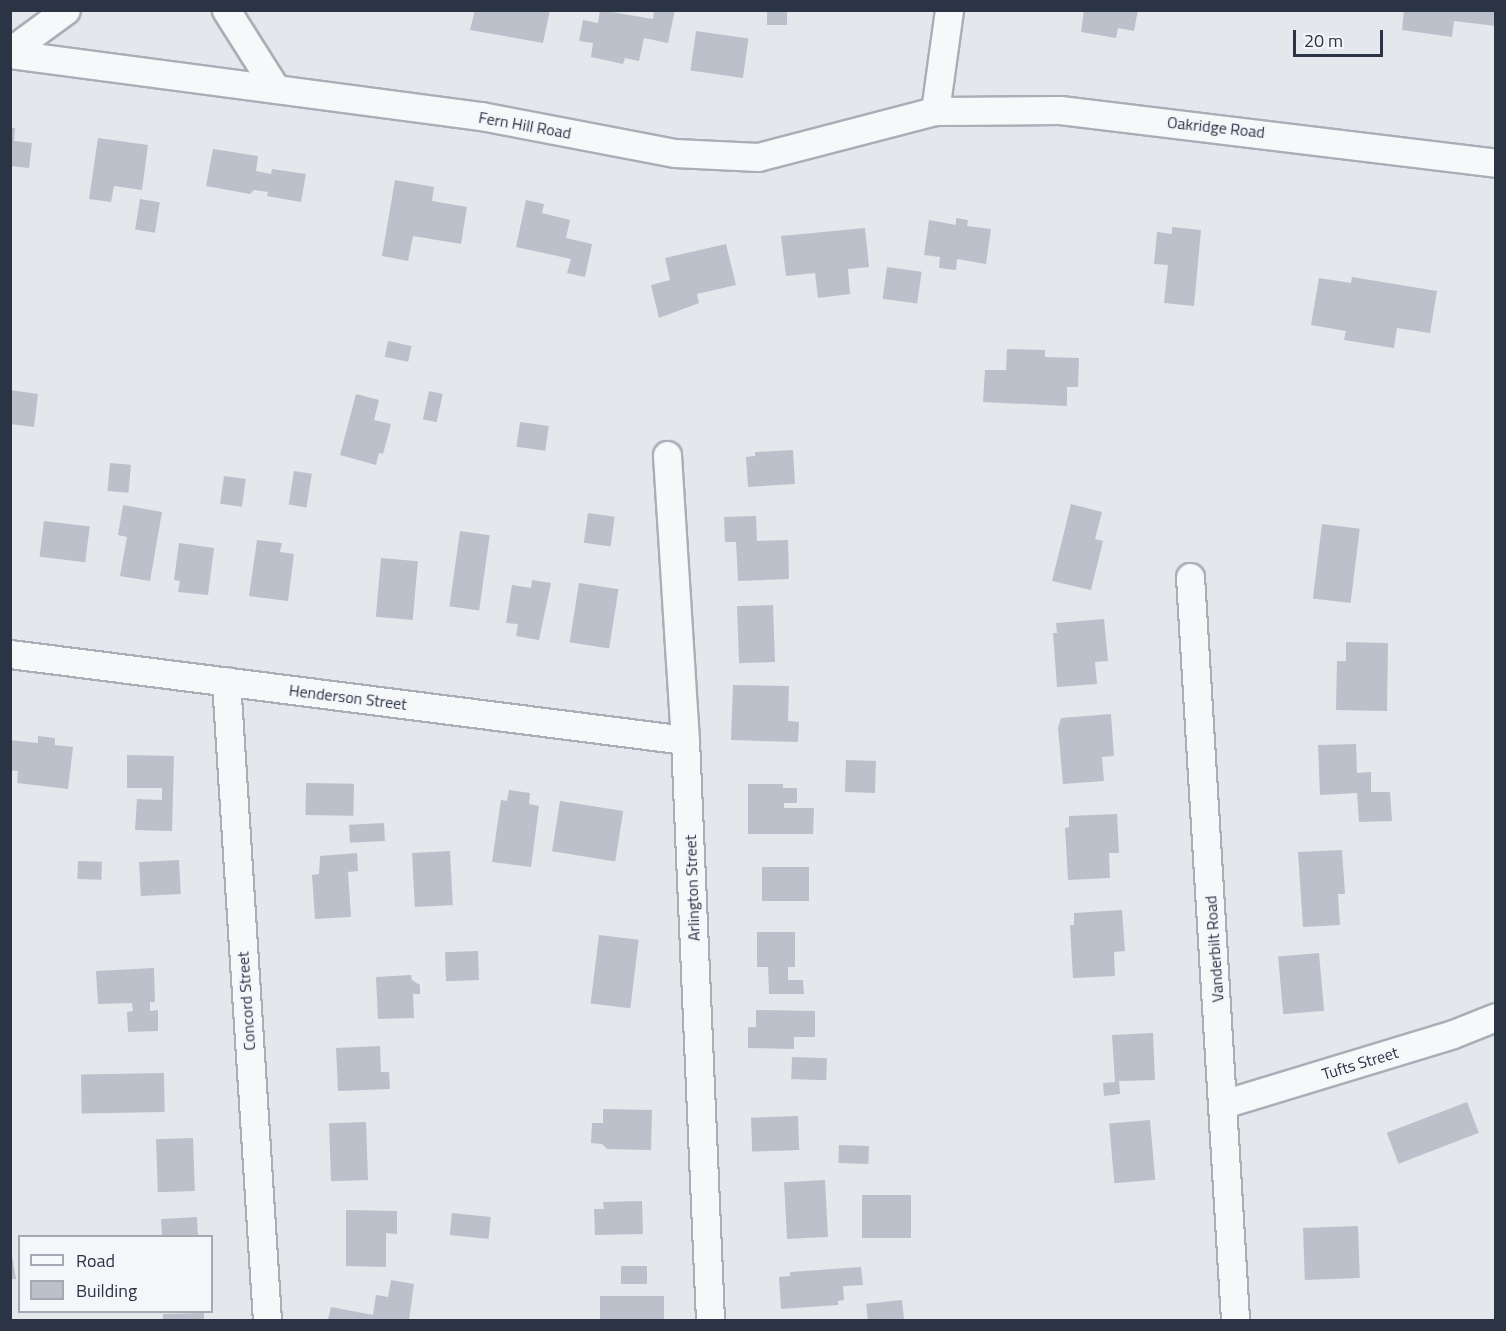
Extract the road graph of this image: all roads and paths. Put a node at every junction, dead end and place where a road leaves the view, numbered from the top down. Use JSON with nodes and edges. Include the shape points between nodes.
{"nodes":[{"id":1,"x":66,"y":10,"type":"edge"},
{"id":2,"x":226,"y":10,"type":"edge"},
{"id":3,"x":949,"y":10,"type":"edge"},
{"id":4,"x":10,"y":53,"type":"edge"},
{"id":5,"x":276,"y":89,"type":"junction"},
{"id":6,"x":935,"y":111,"type":"junction"},
{"id":7,"x":1496,"y":163,"type":"edge"},
{"id":8,"x":667,"y":456,"type":"dead end"},
{"id":9,"x":1190,"y":577,"type":"dead end"},
{"id":10,"x":10,"y":654,"type":"edge"},
{"id":11,"x":226,"y":681,"type":"junction"},
{"id":12,"x":685,"y":740,"type":"junction"},
{"id":13,"x":1496,"y":1017,"type":"edge"},
{"id":14,"x":1223,"y":1104,"type":"junction"},
{"id":15,"x":267,"y":1320,"type":"edge"},
{"id":16,"x":710,"y":1320,"type":"edge"},
{"id":17,"x":1235,"y":1320,"type":"edge"}],
"edges":[{"from":1,"to":4,"type":"street"},
{"from":2,"to":5,"type":"street"},
{"from":3,"to":6,"type":"street"},
{"from":4,"to":5,"type":"street","name":"Fern Hill Road"},
{"from":5,"to":6,"type":"street","name":"Fern Hill Road","via":[[481,116],[675,153],[758,157]]},
{"from":6,"to":7,"type":"street","name":"Oakridge Road","via":[[1060,110]]},
{"from":8,"to":12,"type":"street","name":"Arlington Street"},
{"from":9,"to":14,"type":"street","name":"Vanderbilt Road"},
{"from":10,"to":11,"type":"street","name":"Henderson Street"},
{"from":11,"to":12,"type":"street","name":"Henderson Street"},
{"from":11,"to":15,"type":"street","name":"Concord Street"},
{"from":12,"to":16,"type":"street","name":"Arlington Street"},
{"from":13,"to":14,"type":"street","name":"Tufts Street","via":[[1453,1034]]},
{"from":14,"to":17,"type":"street","name":"Vanderbilt Road"}]}
